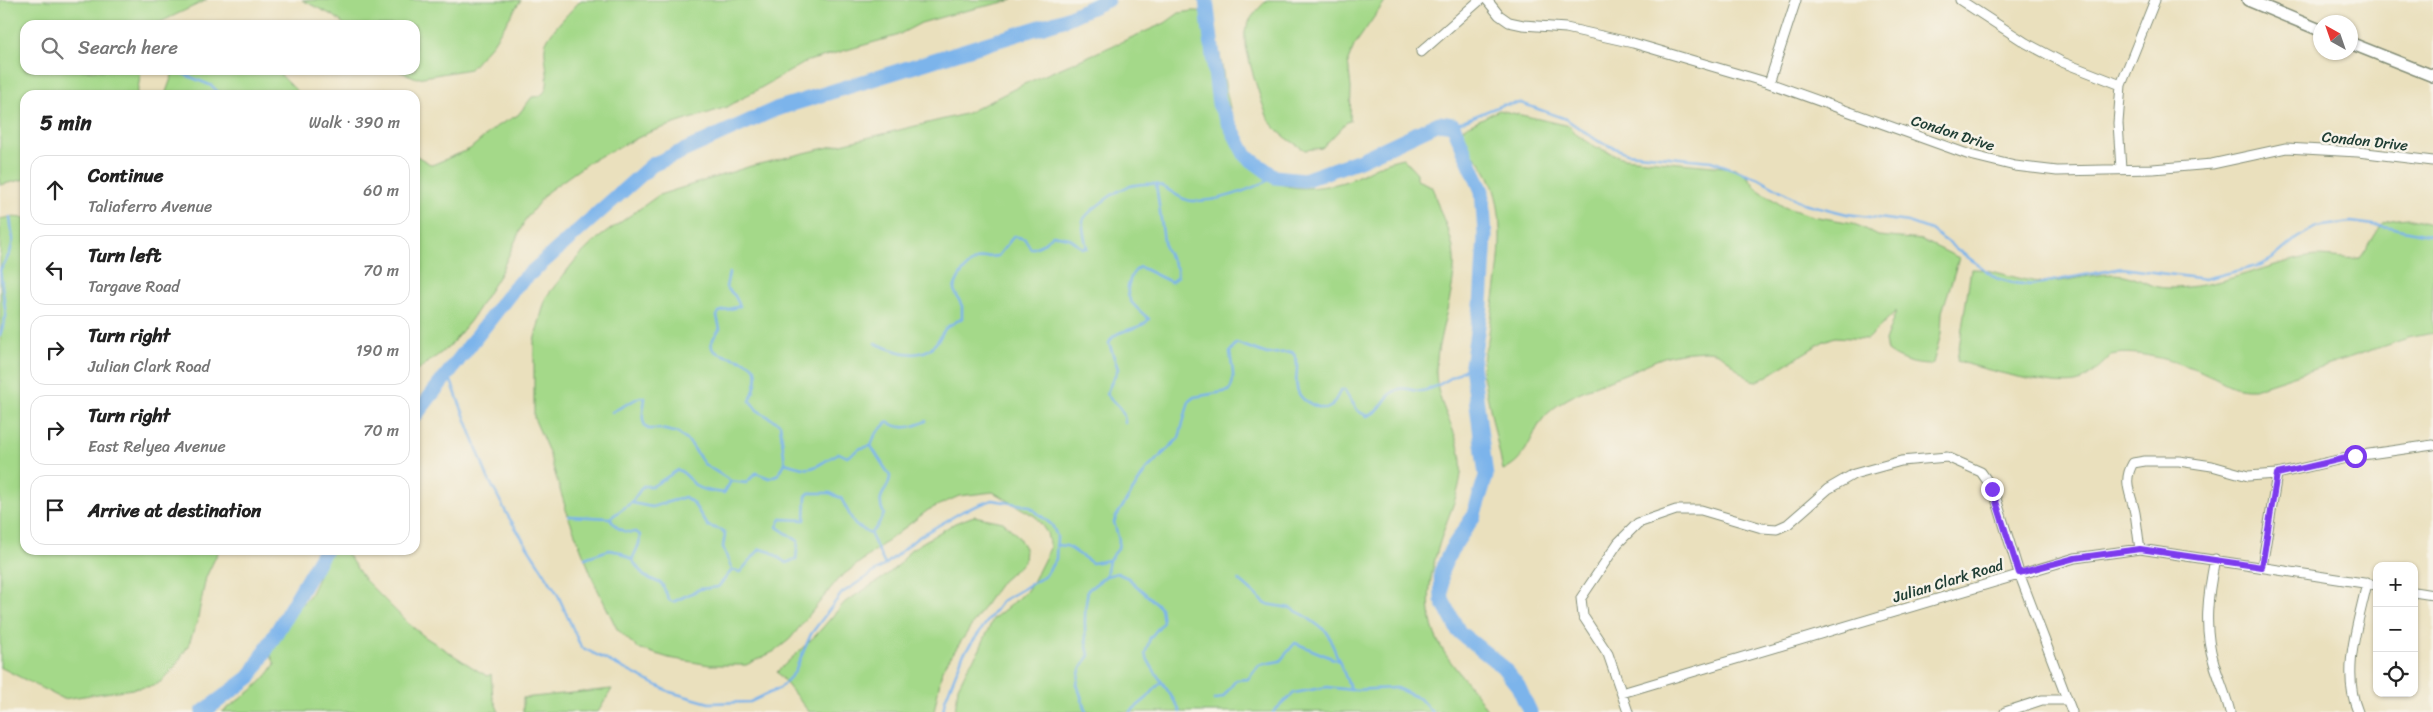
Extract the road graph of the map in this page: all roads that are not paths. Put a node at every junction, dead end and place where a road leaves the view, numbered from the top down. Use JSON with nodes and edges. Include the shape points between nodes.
{"nodes":[{"id":1,"x":1480,"y":0,"type":"edge"},
{"id":2,"x":1487,"y":0,"type":"edge"},
{"id":3,"x":1796,"y":0,"type":"edge"},
{"id":4,"x":1960,"y":0,"type":"edge"},
{"id":5,"x":2155,"y":0,"type":"edge"},
{"id":6,"x":2248,"y":0,"type":"edge"},
{"id":7,"x":2313,"y":27,"type":"edge"},
{"id":8,"x":2358,"y":46,"type":"edge"},
{"id":9,"x":1421,"y":52,"type":"dead end"},
{"id":10,"x":2433,"y":76,"type":"edge"},
{"id":11,"x":1769,"y":83,"type":"junction"},
{"id":12,"x":2121,"y":85,"type":"junction"},
{"id":13,"x":2433,"y":161,"type":"edge"},
{"id":14,"x":2121,"y":169,"type":"junction"},
{"id":15,"x":2433,"y":446,"type":"edge"},
{"id":16,"x":2277,"y":474,"type":"junction"},
{"id":17,"x":2140,"y":549,"type":"junction"},
{"id":18,"x":2215,"y":559,"type":"junction"},
{"id":19,"x":2262,"y":567,"type":"junction"},
{"id":20,"x":2019,"y":573,"type":"junction"},
{"id":21,"x":2366,"y":583,"type":"junction"},
{"id":22,"x":2373,"y":584,"type":"edge"},
{"id":23,"x":2418,"y":593,"type":"edge"},
{"id":24,"x":2433,"y":595,"type":"edge"},
{"id":25,"x":1622,"y":693,"type":"junction"},
{"id":26,"x":2067,"y":700,"type":"junction"},
{"id":27,"x":1628,"y":712,"type":"edge"},
{"id":28,"x":2005,"y":712,"type":"edge"},
{"id":29,"x":2072,"y":712,"type":"edge"},
{"id":30,"x":2230,"y":712,"type":"edge"},
{"id":31,"x":2358,"y":712,"type":"edge"}],
"edges":[{"from":1,"to":9,"type":"street"},
{"from":2,"to":11,"type":"street","name":"Condon Drive","via":[[1509,22],[1566,28],[1623,41]]},
{"from":3,"to":11,"type":"street"},
{"from":4,"to":12,"type":"street","via":[[2026,43],[2062,62]]},
{"from":5,"to":12,"type":"street"},
{"from":6,"to":7,"type":"street"},
{"from":8,"to":10,"type":"street"},
{"from":11,"to":14,"type":"street","name":"Condon Drive","via":[[1970,155],[2015,166],[2057,171]]},
{"from":12,"to":14,"type":"street","via":[[2118,123]]},
{"from":13,"to":14,"type":"street","name":"Condon Drive","via":[[2286,148],[2212,164]]},
{"from":15,"to":16,"type":"street","via":[[2355,456]]},
{"from":16,"to":17,"type":"street","via":[[2248,476],[2179,461],[2133,463],[2126,484],[2135,512]]},
{"from":16,"to":19,"type":"street"},
{"from":17,"to":18,"type":"street","name":"Julian Clark Road"},
{"from":17,"to":20,"type":"street","name":"Julian Clark Road","via":[[2075,558]]},
{"from":18,"to":19,"type":"street","name":"Julian Clark Road"},
{"from":18,"to":30,"type":"street","via":[[2207,603],[2208,631]]},
{"from":19,"to":21,"type":"street","name":"Julian Clark Road"},
{"from":20,"to":25,"type":"street","name":"Julian Clark Road"},
{"from":20,"to":25,"type":"street","via":[[1992,489],[1981,472],[1947,457],[1901,461],[1854,474],[1828,489],[1777,530],[1701,510],[1676,510],[1655,516],[1638,524],[1618,543],[1582,598],[1583,616],[1608,654]]},
{"from":20,"to":26,"type":"street"},
{"from":21,"to":22,"type":"street","name":"Julian Clark Road"},
{"from":21,"to":31,"type":"street","via":[[2350,660],[2351,696]]},
{"from":23,"to":24,"type":"street"},
{"from":25,"to":27,"type":"street"},
{"from":26,"to":28,"type":"street","via":[[2042,700]]},
{"from":26,"to":29,"type":"street"}]}
